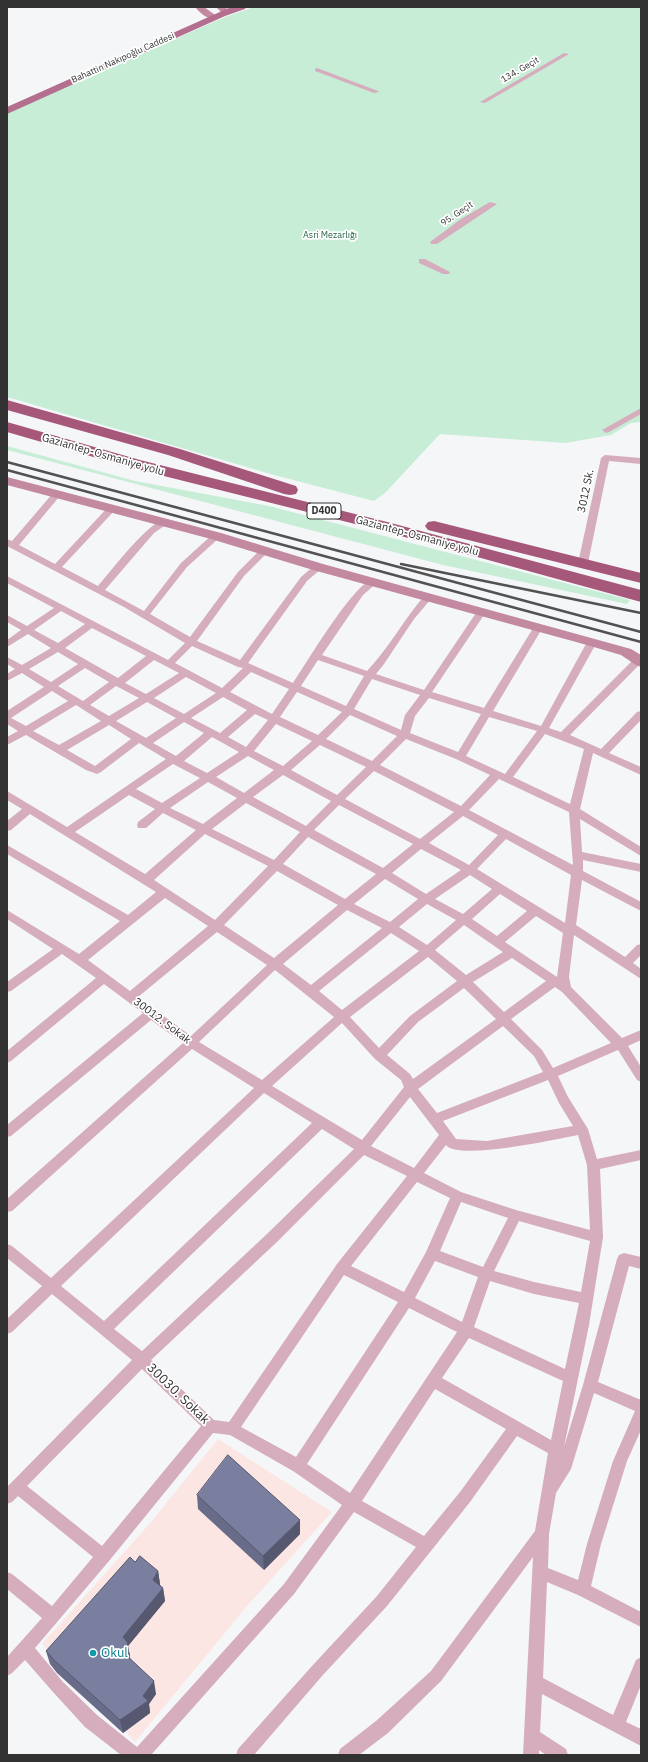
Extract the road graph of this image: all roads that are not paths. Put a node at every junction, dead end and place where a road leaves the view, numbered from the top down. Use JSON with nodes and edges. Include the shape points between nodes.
{"nodes":[{"id":1,"x":240,"y":7,"type":"edge"},
{"id":2,"x":201,"y":9,"type":"edge"},
{"id":3,"x":224,"y":9,"type":"edge"},
{"id":4,"x":215,"y":12,"type":"edge"},
{"id":5,"x":566,"y":54,"type":"dead end"},
{"id":6,"x":317,"y":70,"type":"dead end"},
{"id":7,"x":376,"y":92,"type":"dead end"},
{"id":8,"x":7,"y":100,"type":"edge"},
{"id":9,"x":483,"y":102,"type":"dead end"},
{"id":10,"x":7,"y":111,"type":"edge"},
{"id":11,"x":493,"y":204,"type":"dead end"},
{"id":12,"x":434,"y":242,"type":"dead end"},
{"id":13,"x":422,"y":261,"type":"dead end"},
{"id":14,"x":446,"y":272,"type":"dead end"},
{"id":15,"x":7,"y":405,"type":"edge"},
{"id":16,"x":641,"y":411,"type":"edge"},
{"id":17,"x":7,"y":415,"type":"edge"},
{"id":18,"x":7,"y":427,"type":"edge"},
{"id":19,"x":606,"y":430,"type":"dead end"},
{"id":20,"x":7,"y":442,"type":"edge"},
{"id":21,"x":641,"y":461,"type":"edge"},
{"id":22,"x":8,"y":482,"type":"edge"},
{"id":23,"x":290,"y":490,"type":"junction"},
{"id":24,"x":56,"y":495,"type":"junction"},
{"id":25,"x":112,"y":508,"type":"junction"},
{"id":26,"x":350,"y":517,"type":"junction"},
{"id":27,"x":164,"y":522,"type":"junction"},
{"id":28,"x":216,"y":536,"type":"junction"},
{"id":29,"x":10,"y":544,"type":"edge"},
{"id":30,"x":263,"y":552,"type":"junction"},
{"id":31,"x":583,"y":563,"type":"junction"},
{"id":32,"x":57,"y":567,"type":"junction"},
{"id":33,"x":318,"y":568,"type":"junction"},
{"id":34,"x":641,"y":578,"type":"edge"},
{"id":35,"x":7,"y":579,"type":"edge"},
{"id":36,"x":373,"y":582,"type":"junction"},
{"id":37,"x":100,"y":590,"type":"junction"},
{"id":38,"x":641,"y":596,"type":"edge"},
{"id":39,"x":428,"y":598,"type":"junction"},
{"id":40,"x":61,"y":607,"type":"junction"},
{"id":41,"x":481,"y":612,"type":"junction"},
{"id":42,"x":146,"y":615,"type":"junction"},
{"id":43,"x":7,"y":618,"type":"edge"},
{"id":44,"x":91,"y":624,"type":"junction"},
{"id":45,"x":538,"y":627,"type":"junction"},
{"id":46,"x":29,"y":630,"type":"junction"},
{"id":47,"x":191,"y":642,"type":"junction"},
{"id":48,"x":592,"y":642,"type":"junction"},
{"id":49,"x":7,"y":644,"type":"edge"},
{"id":50,"x":59,"y":647,"type":"junction"},
{"id":51,"x":153,"y":656,"type":"junction"},
{"id":52,"x":315,"y":656,"type":"junction"},
{"id":53,"x":640,"y":659,"type":"edge"},
{"id":54,"x":7,"y":660,"type":"edge"},
{"id":55,"x":85,"y":664,"type":"junction"},
{"id":56,"x":169,"y":664,"type":"junction"},
{"id":57,"x":245,"y":667,"type":"junction"},
{"id":58,"x":22,"y":668,"type":"junction"},
{"id":59,"x":186,"y":673,"type":"junction"},
{"id":60,"x":370,"y":674,"type":"junction"},
{"id":61,"x":7,"y":678,"type":"edge"},
{"id":62,"x":117,"y":682,"type":"junction"},
{"id":63,"x":52,"y":687,"type":"junction"},
{"id":64,"x":295,"y":689,"type":"junction"},
{"id":65,"x":224,"y":692,"type":"junction"},
{"id":66,"x":427,"y":693,"type":"junction"},
{"id":67,"x":147,"y":698,"type":"junction"},
{"id":68,"x":80,"y":703,"type":"junction"},
{"id":69,"x":254,"y":709,"type":"junction"},
{"id":70,"x":348,"y":711,"type":"junction"},
{"id":71,"x":486,"y":712,"type":"junction"},
{"id":72,"x":641,"y":714,"type":"edge"},
{"id":73,"x":7,"y":716,"type":"edge"},
{"id":74,"x":184,"y":718,"type":"junction"},
{"id":75,"x":274,"y":718,"type":"junction"},
{"id":76,"x":7,"y":720,"type":"edge"},
{"id":77,"x":110,"y":720,"type":"junction"},
{"id":78,"x":544,"y":729,"type":"junction"},
{"id":79,"x":26,"y":731,"type":"junction"},
{"id":80,"x":212,"y":732,"type":"junction"},
{"id":81,"x":404,"y":735,"type":"junction"},
{"id":82,"x":564,"y":736,"type":"junction"},
{"id":83,"x":222,"y":737,"type":"junction"},
{"id":84,"x":143,"y":740,"type":"junction"},
{"id":85,"x":319,"y":740,"type":"junction"},
{"id":86,"x":7,"y":742,"type":"edge"},
{"id":87,"x":589,"y":748,"type":"junction"},
{"id":88,"x":59,"y":750,"type":"junction"},
{"id":89,"x":248,"y":751,"type":"junction"},
{"id":90,"x":603,"y":753,"type":"junction"},
{"id":91,"x":460,"y":757,"type":"junction"},
{"id":92,"x":175,"y":760,"type":"junction"},
{"id":93,"x":374,"y":766,"type":"junction"},
{"id":94,"x":641,"y":770,"type":"edge"},
{"id":95,"x":284,"y":771,"type":"junction"},
{"id":96,"x":497,"y":775,"type":"junction"},
{"id":97,"x":208,"y":778,"type":"junction"},
{"id":98,"x":507,"y":779,"type":"junction"},
{"id":99,"x":129,"y":790,"type":"junction"},
{"id":100,"x":7,"y":795,"type":"edge"},
{"id":101,"x":244,"y":798,"type":"junction"},
{"id":102,"x":340,"y":799,"type":"junction"},
{"id":103,"x":162,"y":808,"type":"junction"},
{"id":104,"x":30,"y":809,"type":"junction"},
{"id":105,"x":574,"y":810,"type":"junction"},
{"id":106,"x":462,"y":811,"type":"junction"},
{"id":107,"x":142,"y":825,"type":"dead end"},
{"id":108,"x":7,"y":827,"type":"edge"},
{"id":109,"x":204,"y":829,"type":"junction"},
{"id":110,"x":307,"y":831,"type":"junction"},
{"id":111,"x":67,"y":832,"type":"junction"},
{"id":112,"x":504,"y":835,"type":"junction"},
{"id":113,"x":421,"y":843,"type":"junction"},
{"id":114,"x":7,"y":849,"type":"edge"},
{"id":115,"x":641,"y":852,"type":"edge"},
{"id":116,"x":577,"y":855,"type":"junction"},
{"id":117,"x":275,"y":865,"type":"junction"},
{"id":118,"x":641,"y":868,"type":"edge"},
{"id":119,"x":470,"y":870,"type":"junction"},
{"id":120,"x":384,"y":873,"type":"junction"},
{"id":121,"x":577,"y":874,"type":"junction"},
{"id":122,"x":146,"y":880,"type":"junction"},
{"id":123,"x":500,"y":888,"type":"junction"},
{"id":124,"x":164,"y":892,"type":"junction"},
{"id":125,"x":426,"y":899,"type":"junction"},
{"id":126,"x":346,"y":905,"type":"junction"},
{"id":127,"x":641,"y":907,"type":"edge"},
{"id":128,"x":535,"y":910,"type":"junction"},
{"id":129,"x":465,"y":920,"type":"junction"},
{"id":130,"x":10,"y":921,"type":"edge"},
{"id":131,"x":129,"y":921,"type":"junction"},
{"id":132,"x":216,"y":926,"type":"junction"},
{"id":133,"x":390,"y":927,"type":"junction"},
{"id":134,"x":569,"y":929,"type":"junction"},
{"id":135,"x":498,"y":942,"type":"junction"},
{"id":136,"x":641,"y":948,"type":"edge"},
{"id":137,"x":61,"y":949,"type":"junction"},
{"id":138,"x":428,"y":950,"type":"junction"},
{"id":139,"x":512,"y":952,"type":"junction"},
{"id":140,"x":80,"y":960,"type":"junction"},
{"id":141,"x":626,"y":963,"type":"junction"},
{"id":142,"x":275,"y":964,"type":"junction"},
{"id":143,"x":641,"y":975,"type":"edge"},
{"id":144,"x":103,"y":978,"type":"junction"},
{"id":145,"x":465,"y":981,"type":"junction"},
{"id":146,"x":555,"y":981,"type":"junction"},
{"id":147,"x":7,"y":988,"type":"edge"},
{"id":148,"x":566,"y":989,"type":"junction"},
{"id":149,"x":311,"y":991,"type":"junction"},
{"id":150,"x":130,"y":996,"type":"junction"},
{"id":151,"x":151,"y":1013,"type":"junction"},
{"id":152,"x":341,"y":1017,"type":"junction"},
{"id":153,"x":505,"y":1019,"type":"junction"},
{"id":154,"x":641,"y":1035,"type":"edge"},
{"id":155,"x":191,"y":1043,"type":"junction"},
{"id":156,"x":620,"y":1044,"type":"junction"},
{"id":157,"x":379,"y":1056,"type":"junction"},
{"id":158,"x":7,"y":1058,"type":"edge"},
{"id":159,"x":551,"y":1074,"type":"junction"},
{"id":160,"x":641,"y":1077,"type":"edge"},
{"id":161,"x":264,"y":1086,"type":"junction"},
{"id":162,"x":410,"y":1088,"type":"junction"},
{"id":163,"x":436,"y":1119,"type":"junction"},
{"id":164,"x":320,"y":1123,"type":"junction"},
{"id":165,"x":582,"y":1129,"type":"junction"},
{"id":166,"x":7,"y":1132,"type":"edge"},
{"id":167,"x":446,"y":1136,"type":"junction"},
{"id":168,"x":363,"y":1148,"type":"junction"},
{"id":169,"x":641,"y":1155,"type":"edge"},
{"id":170,"x":593,"y":1165,"type":"junction"},
{"id":171,"x":416,"y":1176,"type":"junction"},
{"id":172,"x":457,"y":1196,"type":"junction"},
{"id":173,"x":7,"y":1207,"type":"edge"},
{"id":174,"x":516,"y":1215,"type":"junction"},
{"id":175,"x":597,"y":1237,"type":"junction"},
{"id":176,"x":7,"y":1250,"type":"edge"},
{"id":177,"x":432,"y":1254,"type":"junction"},
{"id":178,"x":641,"y":1263,"type":"edge"},
{"id":179,"x":342,"y":1268,"type":"junction"},
{"id":180,"x":486,"y":1274,"type":"junction"},
{"id":181,"x":51,"y":1286,"type":"junction"},
{"id":182,"x":586,"y":1299,"type":"junction"},
{"id":183,"x":406,"y":1301,"type":"junction"},
{"id":184,"x":7,"y":1328,"type":"edge"},
{"id":185,"x":105,"y":1329,"type":"junction"},
{"id":186,"x":466,"y":1330,"type":"junction"},
{"id":187,"x":142,"y":1360,"type":"junction"},
{"id":188,"x":570,"y":1378,"type":"junction"},
{"id":189,"x":432,"y":1380,"type":"junction"},
{"id":190,"x":590,"y":1385,"type":"junction"},
{"id":191,"x":641,"y":1407,"type":"edge"},
{"id":192,"x":641,"y":1414,"type":"edge"},
{"id":193,"x":210,"y":1426,"type":"junction"},
{"id":194,"x":516,"y":1426,"type":"junction"},
{"id":195,"x":232,"y":1429,"type":"junction"},
{"id":196,"x":556,"y":1450,"type":"junction"},
{"id":197,"x":298,"y":1466,"type":"junction"},
{"id":198,"x":17,"y":1487,"type":"junction"},
{"id":199,"x":549,"y":1493,"type":"junction"},
{"id":200,"x":7,"y":1497,"type":"edge"},
{"id":201,"x":352,"y":1503,"type":"junction"},
{"id":202,"x":542,"y":1534,"type":"junction"},
{"id":203,"x":427,"y":1546,"type":"junction"},
{"id":204,"x":104,"y":1556,"type":"junction"},
{"id":205,"x":541,"y":1572,"type":"junction"},
{"id":206,"x":7,"y":1580,"type":"edge"},
{"id":207,"x":583,"y":1590,"type":"junction"},
{"id":208,"x":53,"y":1617,"type":"junction"},
{"id":209,"x":641,"y":1620,"type":"edge"},
{"id":210,"x":25,"y":1648,"type":"junction"},
{"id":211,"x":641,"y":1665,"type":"edge"},
{"id":212,"x":7,"y":1668,"type":"edge"},
{"id":213,"x":535,"y":1682,"type":"junction"},
{"id":214,"x":617,"y":1726,"type":"junction"},
{"id":215,"x":532,"y":1736,"type":"junction"},
{"id":216,"x":641,"y":1738,"type":"edge"},
{"id":217,"x":134,"y":1755,"type":"edge"},
{"id":218,"x":140,"y":1755,"type":"edge"},
{"id":219,"x":244,"y":1755,"type":"edge"},
{"id":220,"x":346,"y":1755,"type":"edge"},
{"id":221,"x":531,"y":1755,"type":"edge"},
{"id":222,"x":560,"y":1755,"type":"edge"}],
"edges":[{"from":1,"to":3,"type":"main road","name":"Bahattin Nakıpoğlu Caddesi"},
{"from":2,"to":4,"type":"main road","name":"Bahattin Nakıpoğlu Caddesi"},
{"from":2,"to":8,"type":"main road","name":"Bahattin Nakıpoğlu Caddesi"},
{"from":3,"to":4,"type":"main road","name":"Bahattin Nakıpoğlu Caddesi"},
{"from":4,"to":10,"type":"main road","name":"Bahattin Nakıpoğlu Caddesi"},
{"from":5,"to":9,"type":"street","name":"134. Geçit"},
{"from":6,"to":7,"type":"street"},
{"from":11,"to":12,"type":"street","name":"95. Geçit"},
{"from":13,"to":14,"type":"street"},
{"from":15,"to":23,"type":"highway","via":[[174,452]]},
{"from":16,"to":19,"type":"street"},
{"from":17,"to":23,"type":"highway","name":"Gaziantep-Osmaniye yolu","number":"D400","via":[[73,435]]},
{"from":18,"to":26,"type":"highway","name":"Gaziantep-Osmaniye yolu","number":"D400","via":[[202,482]]},
{"from":20,"to":26,"type":"highway","via":[[168,481]]},
{"from":21,"to":31,"type":"street","name":"3012 Sk.","via":[[605,458]]},
{"from":22,"to":24,"type":"street"},
{"from":23,"to":31,"type":"highway","name":"Gaziantep-Osmaniye yolu","number":"D400"},
{"from":24,"to":25,"type":"street"},
{"from":24,"to":29,"type":"street"},
{"from":25,"to":27,"type":"street"},
{"from":25,"to":32,"type":"street"},
{"from":26,"to":38,"type":"highway","name":"Gaziantep-Osmaniye yolu","number":"D400"},
{"from":27,"to":28,"type":"street"},
{"from":27,"to":37,"type":"street","via":[[151,531]]},
{"from":28,"to":30,"type":"street"},
{"from":28,"to":42,"type":"street","via":[[184,565]]},
{"from":29,"to":32,"type":"street"},
{"from":30,"to":33,"type":"street"},
{"from":30,"to":47,"type":"street","via":[[241,574]]},
{"from":31,"to":34,"type":"highway","name":"Gaziantep-Osmaniye yolu","number":"D400"},
{"from":32,"to":37,"type":"street"},
{"from":33,"to":36,"type":"street"},
{"from":33,"to":57,"type":"street","via":[[304,579]]},
{"from":35,"to":40,"type":"street"},
{"from":36,"to":39,"type":"street"},
{"from":36,"to":52,"type":"street","via":[[360,593]]},
{"from":37,"to":42,"type":"street"},
{"from":39,"to":41,"type":"street"},
{"from":39,"to":60,"type":"street"},
{"from":40,"to":44,"type":"street"},
{"from":40,"to":46,"type":"street"},
{"from":41,"to":45,"type":"street"},
{"from":41,"to":66,"type":"street"},
{"from":42,"to":47,"type":"street"},
{"from":43,"to":46,"type":"street"},
{"from":44,"to":50,"type":"street"},
{"from":44,"to":51,"type":"street"},
{"from":45,"to":48,"type":"street"},
{"from":45,"to":71,"type":"street"},
{"from":46,"to":49,"type":"street"},
{"from":46,"to":50,"type":"street"},
{"from":47,"to":56,"type":"street"},
{"from":47,"to":57,"type":"street"},
{"from":48,"to":53,"type":"street"},
{"from":48,"to":78,"type":"street"},
{"from":50,"to":55,"type":"street"},
{"from":50,"to":58,"type":"street"},
{"from":51,"to":56,"type":"street"},
{"from":51,"to":62,"type":"street"},
{"from":52,"to":60,"type":"street"},
{"from":52,"to":64,"type":"street"},
{"from":53,"to":82,"type":"street"},
{"from":54,"to":58,"type":"street"},
{"from":55,"to":62,"type":"street"},
{"from":55,"to":63,"type":"street"},
{"from":56,"to":59,"type":"street"},
{"from":57,"to":64,"type":"street"},
{"from":57,"to":65,"type":"street"},
{"from":58,"to":61,"type":"street"},
{"from":58,"to":63,"type":"street"},
{"from":59,"to":65,"type":"street"},
{"from":59,"to":67,"type":"street"},
{"from":60,"to":66,"type":"street"},
{"from":60,"to":70,"type":"street"},
{"from":62,"to":67,"type":"street"},
{"from":62,"to":68,"type":"street"},
{"from":63,"to":68,"type":"street"},
{"from":63,"to":73,"type":"street"},
{"from":64,"to":70,"type":"street"},
{"from":64,"to":75,"type":"street"},
{"from":65,"to":69,"type":"street"},
{"from":65,"to":74,"type":"street"},
{"from":66,"to":71,"type":"street"},
{"from":66,"to":81,"type":"street","via":[[410,715]]},
{"from":67,"to":74,"type":"street"},
{"from":67,"to":77,"type":"street"},
{"from":68,"to":77,"type":"street"},
{"from":68,"to":79,"type":"street"},
{"from":69,"to":75,"type":"street"},
{"from":69,"to":83,"type":"street"},
{"from":70,"to":81,"type":"street"},
{"from":70,"to":85,"type":"street"},
{"from":71,"to":78,"type":"street"},
{"from":71,"to":91,"type":"street"},
{"from":72,"to":90,"type":"street"},
{"from":74,"to":80,"type":"street"},
{"from":74,"to":84,"type":"street"},
{"from":75,"to":85,"type":"street"},
{"from":75,"to":89,"type":"street"},
{"from":76,"to":79,"type":"street"},
{"from":77,"to":84,"type":"street"},
{"from":77,"to":88,"type":"street"},
{"from":78,"to":82,"type":"street"},
{"from":78,"to":98,"type":"street"},
{"from":79,"to":86,"type":"street"},
{"from":79,"to":88,"type":"street"},
{"from":80,"to":83,"type":"street"},
{"from":80,"to":92,"type":"street"},
{"from":81,"to":91,"type":"street"},
{"from":81,"to":93,"type":"street"},
{"from":82,"to":87,"type":"street"},
{"from":83,"to":89,"type":"street"},
{"from":84,"to":88,"type":"street","via":[[97,770]]},
{"from":84,"to":92,"type":"street"},
{"from":85,"to":93,"type":"street"},
{"from":85,"to":95,"type":"street"},
{"from":87,"to":90,"type":"street"},
{"from":87,"to":105,"type":"street"},
{"from":89,"to":95,"type":"street"},
{"from":89,"to":97,"type":"street"},
{"from":90,"to":94,"type":"street"},
{"from":91,"to":96,"type":"street"},
{"from":92,"to":97,"type":"street"},
{"from":92,"to":99,"type":"street"},
{"from":93,"to":102,"type":"street"},
{"from":93,"to":106,"type":"street"},
{"from":95,"to":101,"type":"street"},
{"from":95,"to":102,"type":"street"},
{"from":96,"to":98,"type":"street"},
{"from":96,"to":106,"type":"street"},
{"from":97,"to":101,"type":"street"},
{"from":97,"to":103,"type":"street"},
{"from":98,"to":105,"type":"street"},
{"from":99,"to":103,"type":"street"},
{"from":99,"to":111,"type":"street"},
{"from":100,"to":104,"type":"street"},
{"from":101,"to":109,"type":"street"},
{"from":101,"to":110,"type":"street"},
{"from":102,"to":110,"type":"street"},
{"from":102,"to":113,"type":"street"},
{"from":103,"to":107,"type":"street"},
{"from":103,"to":109,"type":"street"},
{"from":104,"to":108,"type":"street"},
{"from":104,"to":111,"type":"street"},
{"from":105,"to":115,"type":"street"},
{"from":105,"to":116,"type":"street"},
{"from":106,"to":112,"type":"street"},
{"from":106,"to":113,"type":"street"},
{"from":109,"to":117,"type":"street"},
{"from":109,"to":122,"type":"street"},
{"from":110,"to":117,"type":"street"},
{"from":110,"to":120,"type":"street"},
{"from":111,"to":122,"type":"street"},
{"from":112,"to":119,"type":"street"},
{"from":112,"to":121,"type":"street"},
{"from":113,"to":119,"type":"street"},
{"from":113,"to":120,"type":"street"},
{"from":114,"to":131,"type":"street"},
{"from":116,"to":118,"type":"street"},
{"from":116,"to":121,"type":"street"},
{"from":117,"to":126,"type":"street"},
{"from":117,"to":132,"type":"street"},
{"from":119,"to":123,"type":"street"},
{"from":119,"to":125,"type":"street"},
{"from":120,"to":125,"type":"street"},
{"from":120,"to":126,"type":"street"},
{"from":121,"to":127,"type":"street"},
{"from":121,"to":134,"type":"street"},
{"from":122,"to":124,"type":"street"},
{"from":123,"to":128,"type":"street"},
{"from":123,"to":129,"type":"street"},
{"from":124,"to":131,"type":"street"},
{"from":124,"to":132,"type":"street"},
{"from":125,"to":129,"type":"street"},
{"from":125,"to":133,"type":"street"},
{"from":126,"to":133,"type":"street"},
{"from":126,"to":142,"type":"street"},
{"from":128,"to":134,"type":"street"},
{"from":128,"to":135,"type":"street"},
{"from":129,"to":135,"type":"street"},
{"from":129,"to":138,"type":"street"},
{"from":130,"to":137,"type":"street","name":"30012. Sokak"},
{"from":131,"to":140,"type":"street"},
{"from":132,"to":142,"type":"street"},
{"from":132,"to":150,"type":"street"},
{"from":133,"to":138,"type":"street"},
{"from":133,"to":149,"type":"street"},
{"from":134,"to":141,"type":"street"},
{"from":134,"to":148,"type":"street","via":[[563,977]]},
{"from":135,"to":139,"type":"street"},
{"from":136,"to":141,"type":"street"},
{"from":137,"to":140,"type":"street","name":"30012. Sokak"},
{"from":137,"to":147,"type":"street"},
{"from":138,"to":145,"type":"street"},
{"from":138,"to":152,"type":"street"},
{"from":139,"to":145,"type":"street"},
{"from":139,"to":146,"type":"street"},
{"from":140,"to":144,"type":"street","name":"30012. Sokak"},
{"from":141,"to":143,"type":"street"},
{"from":142,"to":149,"type":"street"},
{"from":142,"to":155,"type":"street"},
{"from":144,"to":150,"type":"street","name":"30012. Sokak"},
{"from":144,"to":158,"type":"street"},
{"from":145,"to":153,"type":"street"},
{"from":145,"to":157,"type":"street","via":[[414,1019]]},
{"from":146,"to":148,"type":"street"},
{"from":146,"to":153,"type":"street"},
{"from":148,"to":156,"type":"street"},
{"from":149,"to":152,"type":"street"},
{"from":150,"to":151,"type":"street","name":"30012. Sokak"},
{"from":151,"to":155,"type":"street","name":"30012. Sokak"},
{"from":151,"to":166,"type":"street"},
{"from":152,"to":157,"type":"street","via":[[352,1025]]},
{"from":152,"to":161,"type":"street"},
{"from":153,"to":159,"type":"street","via":[[538,1053]]},
{"from":153,"to":162,"type":"street"},
{"from":154,"to":156,"type":"street"},
{"from":155,"to":161,"type":"street","name":"30012. Sokak"},
{"from":155,"to":173,"type":"street"},
{"from":156,"to":159,"type":"street"},
{"from":156,"to":160,"type":"street"},
{"from":157,"to":162,"type":"street","via":[[406,1077]]},
{"from":159,"to":163,"type":"street"},
{"from":159,"to":165,"type":"street"},
{"from":161,"to":164,"type":"street","name":"30012. Sokak"},
{"from":161,"to":181,"type":"street"},
{"from":162,"to":163,"type":"street"},
{"from":162,"to":168,"type":"street"},
{"from":163,"to":167,"type":"street"},
{"from":164,"to":168,"type":"street","name":"30012. Sokak"},
{"from":164,"to":185,"type":"street"},
{"from":165,"to":167,"type":"street","via":[[487,1146],[452,1144]]},
{"from":165,"to":170,"type":"street"},
{"from":167,"to":171,"type":"street"},
{"from":168,"to":171,"type":"street","name":"30012. Sokak"},
{"from":168,"to":187,"type":"street"},
{"from":169,"to":170,"type":"street"},
{"from":170,"to":175,"type":"street"},
{"from":171,"to":172,"type":"street","name":"30012. Sokak"},
{"from":171,"to":179,"type":"street"},
{"from":172,"to":174,"type":"street","name":"30012. Sokak"},
{"from":172,"to":177,"type":"street"},
{"from":174,"to":175,"type":"street","name":"30012. Sokak"},
{"from":174,"to":180,"type":"street"},
{"from":175,"to":182,"type":"street"},
{"from":176,"to":181,"type":"street","name":"30030. Sokak"},
{"from":177,"to":180,"type":"street"},
{"from":177,"to":183,"type":"street"},
{"from":178,"to":190,"type":"street","via":[[624,1259]]},
{"from":179,"to":183,"type":"street"},
{"from":179,"to":195,"type":"street"},
{"from":180,"to":182,"type":"street"},
{"from":180,"to":186,"type":"street"},
{"from":181,"to":184,"type":"street"},
{"from":181,"to":185,"type":"street","name":"30030. Sokak"},
{"from":182,"to":188,"type":"street"},
{"from":183,"to":186,"type":"street"},
{"from":183,"to":197,"type":"street"},
{"from":185,"to":187,"type":"street","name":"30030. Sokak"},
{"from":186,"to":188,"type":"street"},
{"from":186,"to":189,"type":"street"},
{"from":187,"to":193,"type":"street","name":"30030. Sokak"},
{"from":187,"to":198,"type":"street"},
{"from":188,"to":196,"type":"street"},
{"from":189,"to":194,"type":"street"},
{"from":189,"to":201,"type":"street"},
{"from":190,"to":191,"type":"street"},
{"from":190,"to":199,"type":"street","via":[[564,1469]]},
{"from":192,"to":207,"type":"street","via":[[620,1461],[594,1544]]},
{"from":193,"to":195,"type":"street","name":"30030. Sokak"},
{"from":193,"to":204,"type":"street"},
{"from":194,"to":196,"type":"street"},
{"from":194,"to":203,"type":"street"},
{"from":195,"to":197,"type":"street","name":"30030. Sokak"},
{"from":196,"to":199,"type":"street"},
{"from":197,"to":201,"type":"street","name":"30030. Sokak"},
{"from":198,"to":200,"type":"street"},
{"from":198,"to":204,"type":"street"},
{"from":199,"to":202,"type":"street"},
{"from":201,"to":203,"type":"street","name":"30030. Sokak"},
{"from":201,"to":218,"type":"street","via":[[289,1589]]},
{"from":202,"to":205,"type":"street"},
{"from":202,"to":220,"type":"street","via":[[436,1676],[382,1727]]},
{"from":203,"to":219,"type":"street","via":[[382,1602],[317,1671]]},
{"from":204,"to":208,"type":"street"},
{"from":205,"to":207,"type":"street"},
{"from":205,"to":213,"type":"street"},
{"from":206,"to":208,"type":"street"},
{"from":207,"to":209,"type":"street"},
{"from":208,"to":210,"type":"street"},
{"from":210,"to":212,"type":"street"},
{"from":210,"to":217,"type":"street","via":[[91,1721]]},
{"from":211,"to":214,"type":"street"},
{"from":213,"to":214,"type":"street"},
{"from":213,"to":215,"type":"street"},
{"from":214,"to":216,"type":"street"},
{"from":215,"to":221,"type":"street"},
{"from":215,"to":222,"type":"street"}]}
